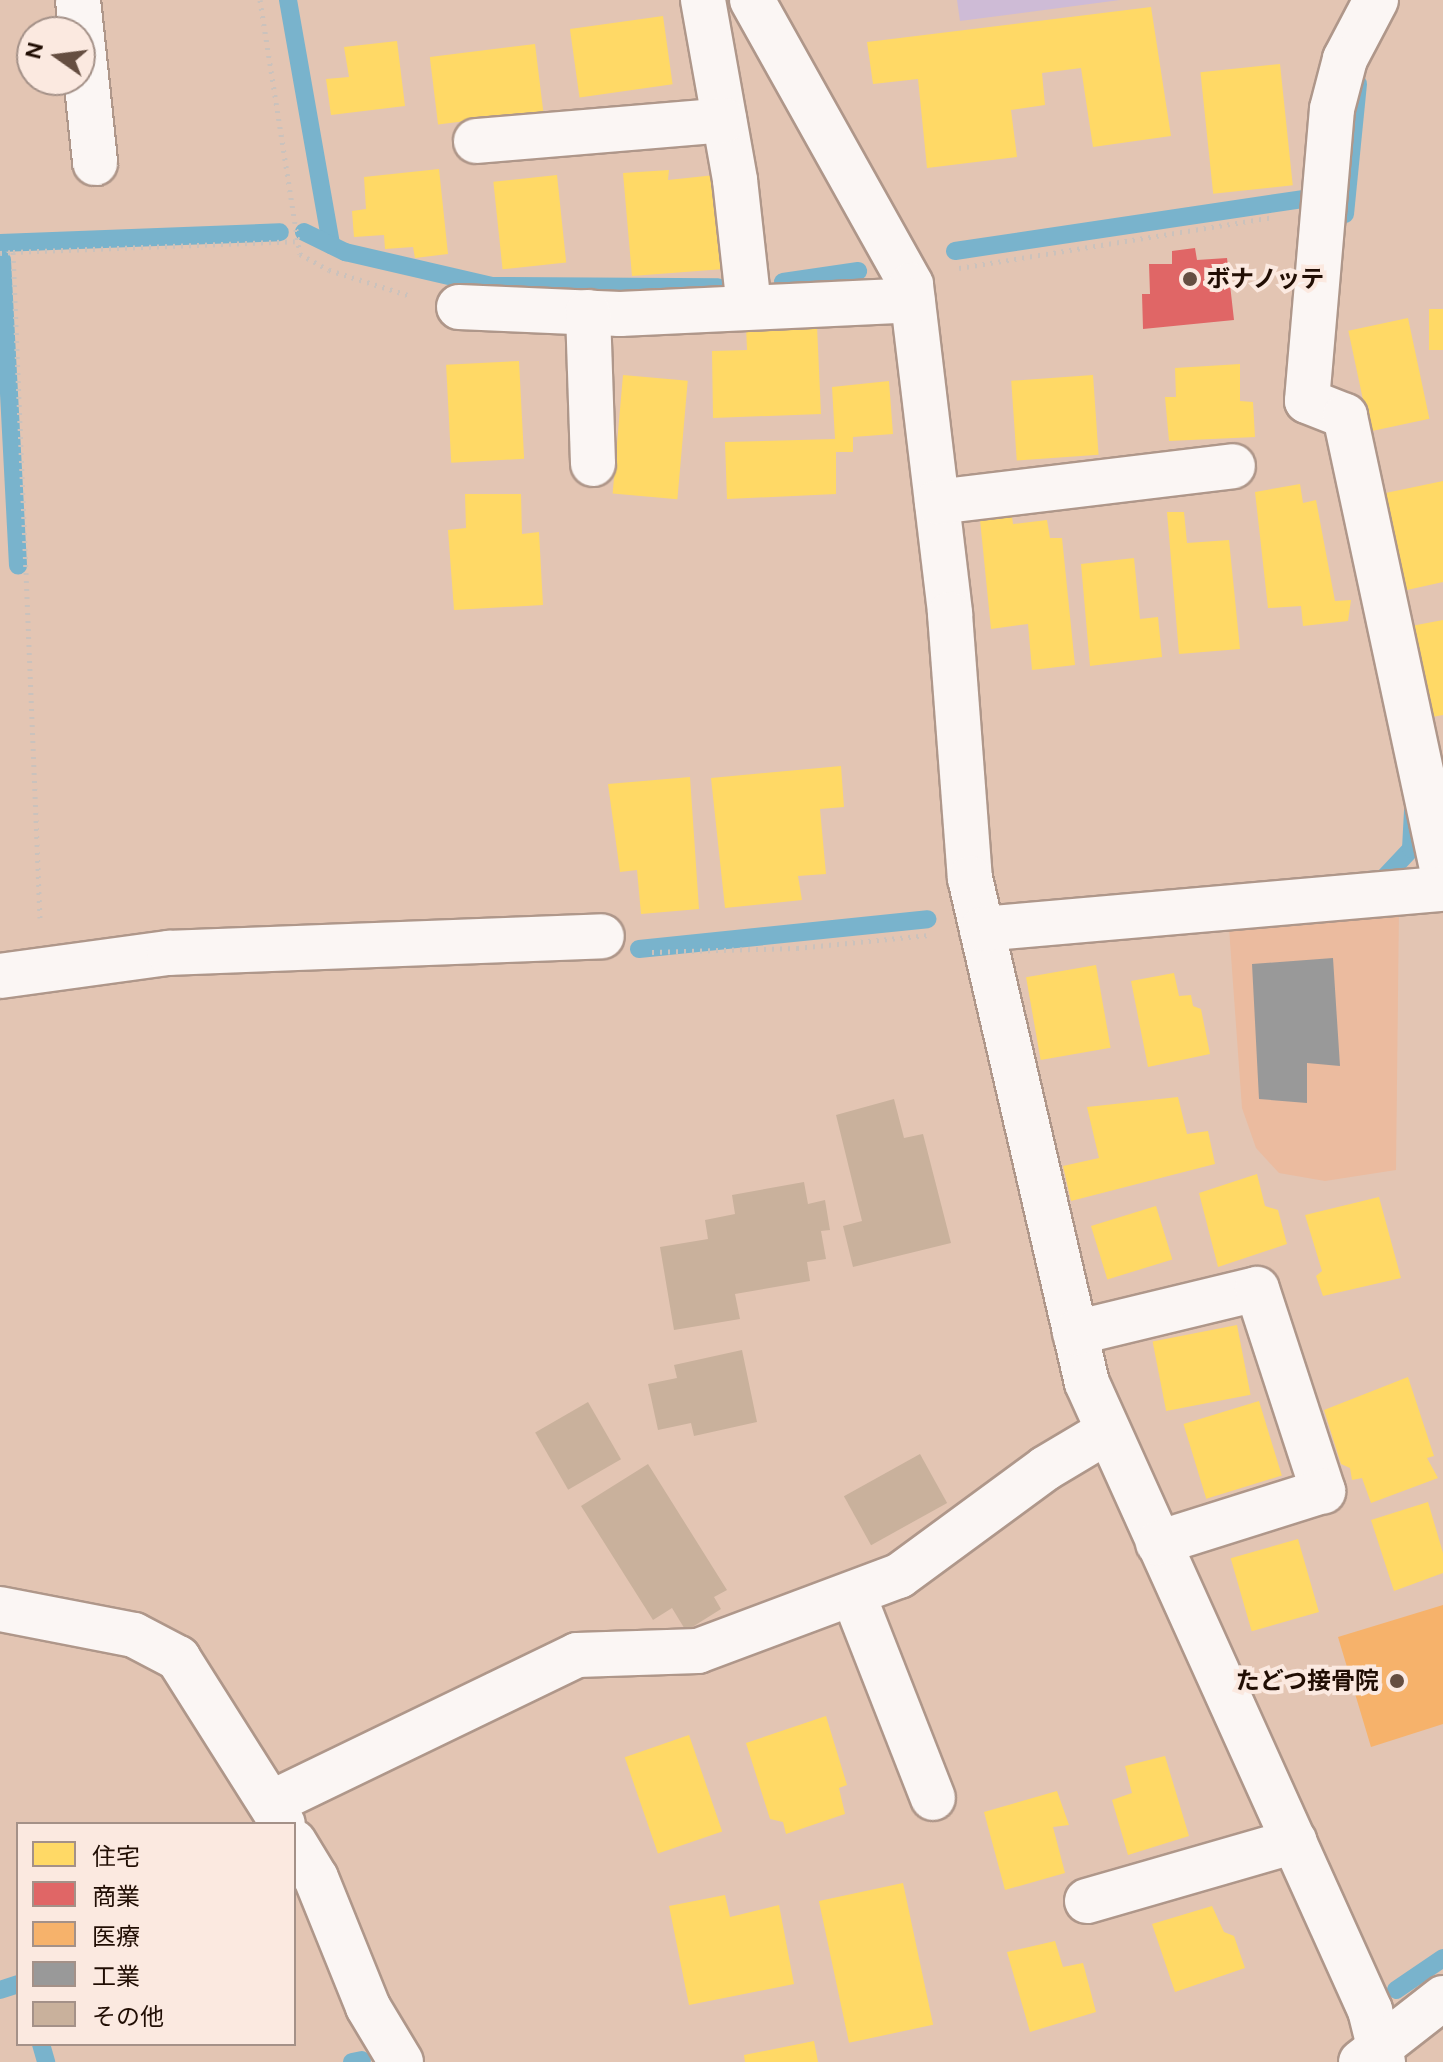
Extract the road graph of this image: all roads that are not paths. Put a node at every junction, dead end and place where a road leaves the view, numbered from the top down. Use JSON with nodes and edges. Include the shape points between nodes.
{"nodes":[{"id":1,"x":78,"y":0,"type":"edge"},
{"id":2,"x":703,"y":0,"type":"edge"},
{"id":3,"x":752,"y":0,"type":"edge"},
{"id":4,"x":1376,"y":0,"type":"edge"},
{"id":5,"x":724,"y":120,"type":"junction"},
{"id":6,"x":476,"y":141,"type":"dead end"},
{"id":7,"x":95,"y":163,"type":"dead end"},
{"id":8,"x":910,"y":288,"type":"junction"},
{"id":9,"x":749,"y":306,"type":"junction"},
{"id":10,"x":459,"y":307,"type":"road end"},
{"id":11,"x":588,"y":312,"type":"junction"},
{"id":12,"x":593,"y":464,"type":"dead end"},
{"id":13,"x":1233,"y":466,"type":"dead end"},
{"id":14,"x":937,"y":502,"type":"junction"},
{"id":15,"x":1443,"y":874,"type":"edge"},
{"id":16,"x":1443,"y":889,"type":"edge"},
{"id":17,"x":982,"y":929,"type":"junction"},
{"id":18,"x":602,"y":936,"type":"road end"},
{"id":19,"x":21,"y":971,"type":"edge"},
{"id":20,"x":1075,"y":1333,"type":"junction"},
{"id":21,"x":1108,"y":1431,"type":"junction"},
{"id":22,"x":1158,"y":1543,"type":"junction"},
{"id":23,"x":853,"y":1594,"type":"junction"},
{"id":24,"x":0,"y":1609,"type":"edge"},
{"id":25,"x":933,"y":1798,"type":"dead end"},
{"id":26,"x":277,"y":1813,"type":"edge"},
{"id":27,"x":1295,"y":1841,"type":"junction"},
{"id":28,"x":296,"y":1845,"type":"edge"},
{"id":29,"x":1087,"y":1901,"type":"dead end"},
{"id":30,"x":1443,"y":1998,"type":"edge"},
{"id":31,"x":1375,"y":2057,"type":"edge"},
{"id":32,"x":401,"y":2062,"type":"edge"}],
"edges":[{"from":1,"to":7,"type":"street"},
{"from":2,"to":5,"type":"street"},
{"from":3,"to":8,"type":"street"},
{"from":4,"to":15,"type":"street","via":[[1345,59],[1332,109],[1307,401],[1345,416]]},
{"from":5,"to":6,"type":"street"},
{"from":5,"to":9,"type":"street"},
{"from":8,"to":9,"type":"street"},
{"from":8,"to":14,"type":"street"},
{"from":9,"to":11,"type":"street"},
{"from":10,"to":11,"type":"street"},
{"from":11,"to":12,"type":"street"},
{"from":13,"to":14,"type":"street"},
{"from":14,"to":17,"type":"street","via":[[970,878]]},
{"from":16,"to":17,"type":"street"},
{"from":17,"to":20,"type":"street"},
{"from":18,"to":19,"type":"street","via":[[169,953]]},
{"from":20,"to":21,"type":"street","via":[[1087,1383]]},
{"from":20,"to":22,"type":"street","via":[[1257,1289],[1323,1491]]},
{"from":21,"to":22,"type":"street"},
{"from":21,"to":23,"type":"street","via":[[1046,1468],[899,1576]]},
{"from":22,"to":27,"type":"street"},
{"from":23,"to":25,"type":"street"},
{"from":23,"to":26,"type":"street","via":[[698,1651],[577,1655]]},
{"from":24,"to":26,"type":"street","via":[[134,1635],[178,1658]]},
{"from":27,"to":29,"type":"street"},
{"from":27,"to":31,"type":"street","via":[[1370,2010]]},
{"from":28,"to":32,"type":"street","via":[[316,1878],[368,2007]]},
{"from":30,"to":31,"type":"street"}]}
